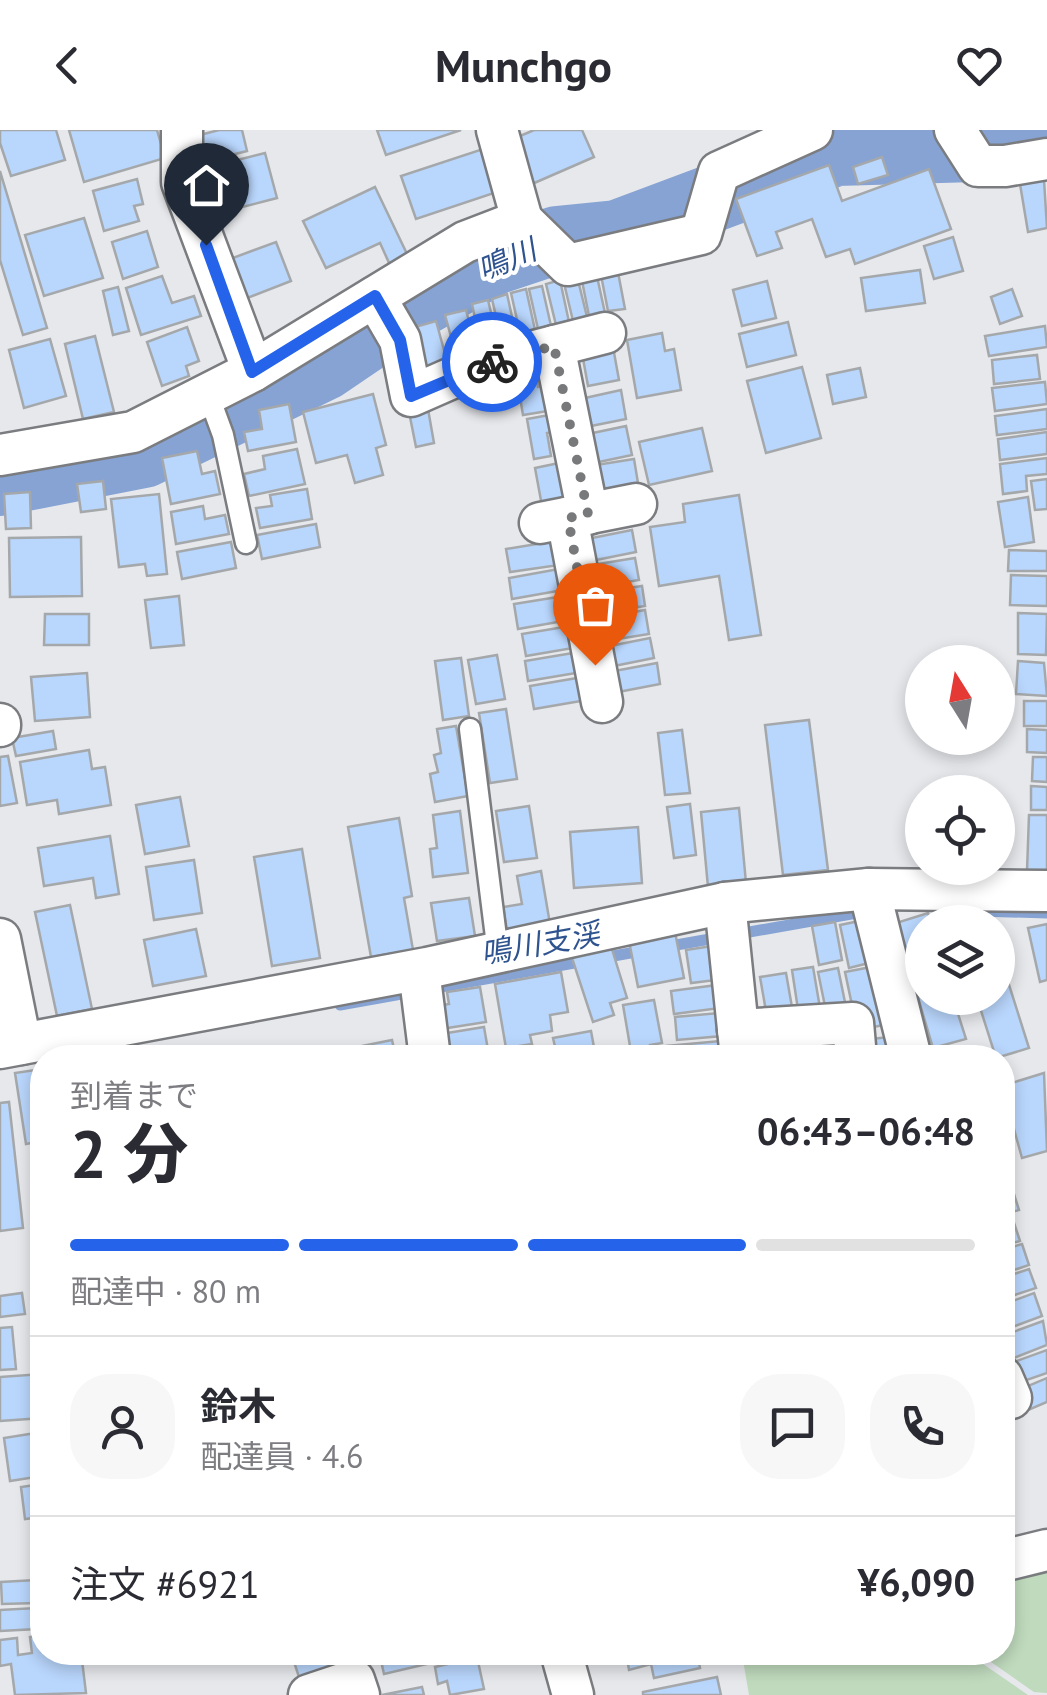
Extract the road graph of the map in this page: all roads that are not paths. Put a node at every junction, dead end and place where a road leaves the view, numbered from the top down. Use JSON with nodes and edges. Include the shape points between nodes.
{"nodes":[{"id":1,"x":182,"y":130,"type":"edge"},
{"id":2,"x":497,"y":130,"type":"edge"},
{"id":3,"x":812,"y":130,"type":"edge"},
{"id":4,"x":955,"y":130,"type":"edge"},
{"id":5,"x":1047,"y":159,"type":"edge"},
{"id":6,"x":523,"y":221,"type":"junction"},
{"id":7,"x":376,"y":298,"type":"junction"},
{"id":8,"x":605,"y":333,"type":"dead end"},
{"id":9,"x":554,"y":346,"type":"junction"},
{"id":10,"x":252,"y":372,"type":"junction"},
{"id":11,"x":211,"y":403,"type":"junction"},
{"id":12,"x":0,"y":456,"type":"edge"},
{"id":13,"x":636,"y":504,"type":"dead end"},
{"id":14,"x":565,"y":518,"type":"junction"},
{"id":15,"x":246,"y":544,"type":"dead end"},
{"id":16,"x":602,"y":702,"type":"dead end"},
{"id":17,"x":470,"y":730,"type":"dead end"},
{"id":18,"x":870,"y":891,"type":"junction"},
{"id":19,"x":1047,"y":891,"type":"edge"},
{"id":20,"x":726,"y":907,"type":"junction"},
{"id":21,"x":0,"y":939,"type":"edge"},
{"id":22,"x":498,"y":953,"type":"junction"},
{"id":23,"x":420,"y":972,"type":"junction"},
{"id":24,"x":740,"y":1044,"type":"edge"},
{"id":25,"x":428,"y":1045,"type":"edge"},
{"id":26,"x":855,"y":1045,"type":"edge"},
{"id":27,"x":908,"y":1045,"type":"edge"},
{"id":28,"x":10,"y":1046,"type":"edge"},
{"id":29,"x":1047,"y":1550,"type":"edge"},
{"id":30,"x":1015,"y":1558,"type":"edge"},
{"id":31,"x":565,"y":1665,"type":"edge"},
{"id":32,"x":360,"y":1676,"type":"edge"},
{"id":33,"x":310,"y":1695,"type":"edge"},
{"id":34,"x":573,"y":1695,"type":"edge"}],
"edges":[{"from":1,"to":10,"type":"street","via":[[182,182]]},
{"from":2,"to":6,"type":"street"},
{"from":3,"to":6,"type":"street","via":[[720,172],[701,234],[568,265]]},
{"from":4,"to":5,"type":"street","via":[[978,166]]},
{"from":6,"to":7,"type":"street","via":[[465,242]]},
{"from":7,"to":9,"type":"street","via":[[400,340],[411,396],[484,364]]},
{"from":7,"to":10,"type":"street"},
{"from":8,"to":9,"type":"street"},
{"from":9,"to":14,"type":"street"},
{"from":10,"to":11,"type":"street"},
{"from":11,"to":12,"type":"street","via":[[133,432]]},
{"from":11,"to":15,"type":"lane"},
{"from":13,"to":14,"type":"street"},
{"from":14,"to":16,"type":"street"},
{"from":17,"to":22,"type":"lane"},
{"from":18,"to":19,"type":"street"},
{"from":18,"to":20,"type":"street"},
{"from":18,"to":27,"type":"street"},
{"from":20,"to":22,"type":"street"},
{"from":20,"to":24,"type":"street"},
{"from":21,"to":28,"type":"street"},
{"from":22,"to":23,"type":"street"},
{"from":23,"to":25,"type":"street"},
{"from":23,"to":28,"type":"street"},
{"from":24,"to":26,"type":"street","via":[[853,1023]]},
{"from":29,"to":30,"type":"street"},
{"from":31,"to":34,"type":"street"},
{"from":32,"to":33,"type":"street"}]}
